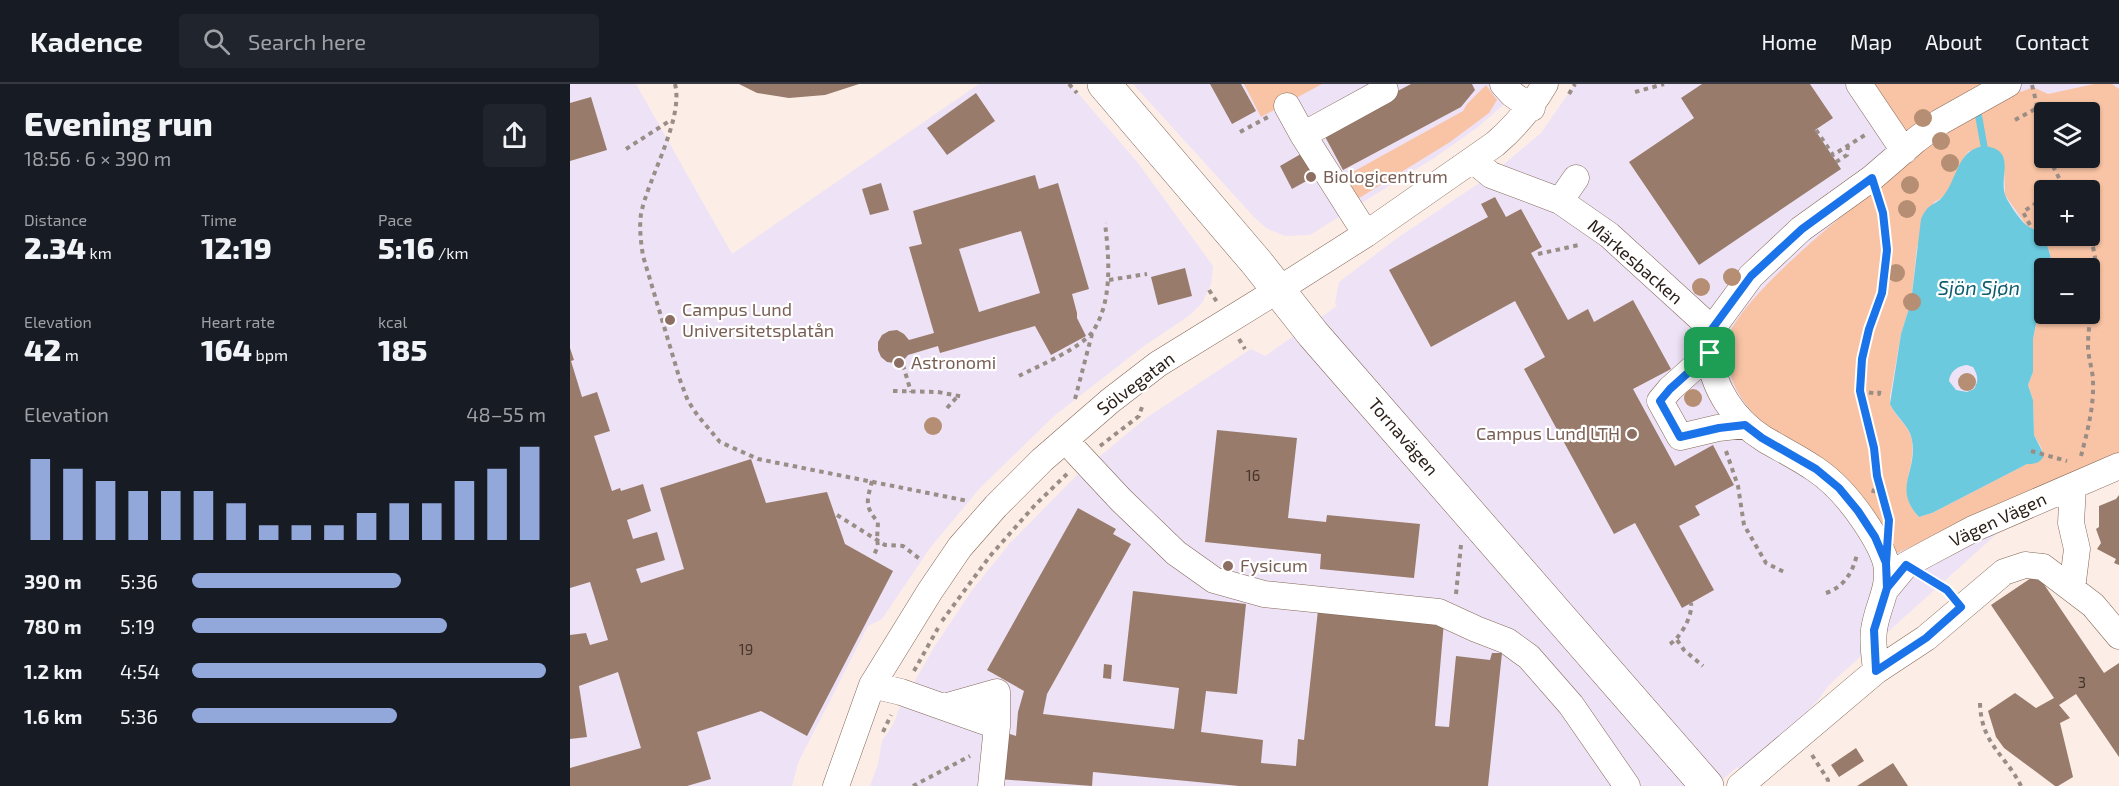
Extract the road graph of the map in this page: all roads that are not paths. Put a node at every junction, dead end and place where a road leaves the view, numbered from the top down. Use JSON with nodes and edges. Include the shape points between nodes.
{"nodes":[{"id":1,"x":1104,"y":84,"type":"edge"},
{"id":2,"x":1382,"y":84,"type":"edge"},
{"id":3,"x":1503,"y":84,"type":"edge"},
{"id":4,"x":1545,"y":84,"type":"edge"},
{"id":5,"x":1859,"y":84,"type":"edge"},
{"id":6,"x":2008,"y":84,"type":"edge"},
{"id":7,"x":1287,"y":106,"type":"road end"},
{"id":8,"x":1532,"y":108,"type":"junction"},
{"id":9,"x":1304,"y":135,"type":"junction"},
{"id":10,"x":1904,"y":151,"type":"junction"},
{"id":11,"x":1473,"y":160,"type":"junction"},
{"id":12,"x":1576,"y":178,"type":"dead end"},
{"id":13,"x":1560,"y":201,"type":"junction"},
{"id":14,"x":1366,"y":234,"type":"junction"},
{"id":15,"x":1278,"y":290,"type":"junction"},
{"id":16,"x":1711,"y":341,"type":"junction"},
{"id":17,"x":1745,"y":425,"type":"junction"},
{"id":18,"x":1065,"y":440,"type":"junction"},
{"id":19,"x":2119,"y":466,"type":"edge"},
{"id":20,"x":2073,"y":486,"type":"junction"},
{"id":21,"x":1893,"y":572,"type":"junction"},
{"id":22,"x":2072,"y":589,"type":"junction"},
{"id":23,"x":2119,"y":636,"type":"edge"},
{"id":24,"x":1876,"y":671,"type":"junction"},
{"id":25,"x":872,"y":685,"type":"junction"},
{"id":26,"x":836,"y":786,"type":"edge"},
{"id":27,"x":991,"y":786,"type":"edge"},
{"id":28,"x":1627,"y":786,"type":"edge"},
{"id":29,"x":1707,"y":786,"type":"edge"},
{"id":30,"x":1740,"y":786,"type":"edge"}],
"edges":[{"from":1,"to":15,"type":"main road","name":"Tornavägen"},
{"from":2,"to":9,"type":"street","via":[[1385,90]]},
{"from":3,"to":8,"type":"street"},
{"from":4,"to":8,"type":"street","name":"Sölvegatan"},
{"from":5,"to":10,"type":"street"},
{"from":6,"to":10,"type":"street","via":[[1940,122]]},
{"from":7,"to":9,"type":"street"},
{"from":8,"to":11,"type":"street","name":"Sölvegatan"},
{"from":9,"to":14,"type":"street"},
{"from":10,"to":16,"type":"street","via":[[1802,229],[1751,276]]},
{"from":11,"to":13,"type":"street","name":"Märkesbacken","via":[[1491,175]]},
{"from":11,"to":14,"type":"street","name":"Sölvegatan"},
{"from":12,"to":13,"type":"street"},
{"from":13,"to":16,"type":"street","name":"Märkesbacken","via":[[1609,235]]},
{"from":14,"to":15,"type":"street","name":"Sölvegatan"},
{"from":15,"to":18,"type":"street","name":"Sölvegatan","via":[[1158,364]]},
{"from":15,"to":29,"type":"main road","name":"Tornavägen"},
{"from":16,"to":17,"type":"street","via":[[1718,385]]},
{"from":16,"to":17,"type":"street","via":[[1660,401],[1680,437]]},
{"from":17,"to":21,"type":"street","via":[[1839,488],[1873,533]]},
{"from":18,"to":25,"type":"street","name":"Sölvegatan","via":[[996,506],[960,547]]},
{"from":18,"to":28,"type":"street","via":[[1176,553],[1214,580],[1264,594],[1439,612],[1508,641],[1529,657],[1571,705]]},
{"from":19,"to":20,"type":"street","name":"Vägen Vägen"},
{"from":20,"to":21,"type":"street","name":"Vägen Vägen","via":[[1973,529]]},
{"from":20,"to":22,"type":"street","via":[[2072,523],[2078,549]]},
{"from":21,"to":24,"type":"street","via":[[1874,630]]},
{"from":22,"to":23,"type":"street","via":[[2093,605]]},
{"from":22,"to":24,"type":"street","via":[[2043,567],[2025,565],[2004,572],[1926,638]]},
{"from":24,"to":30,"type":"street"},
{"from":25,"to":26,"type":"street","name":"Sölvegatan"},
{"from":25,"to":27,"type":"street","via":[[944,707],[997,692]]}]}
